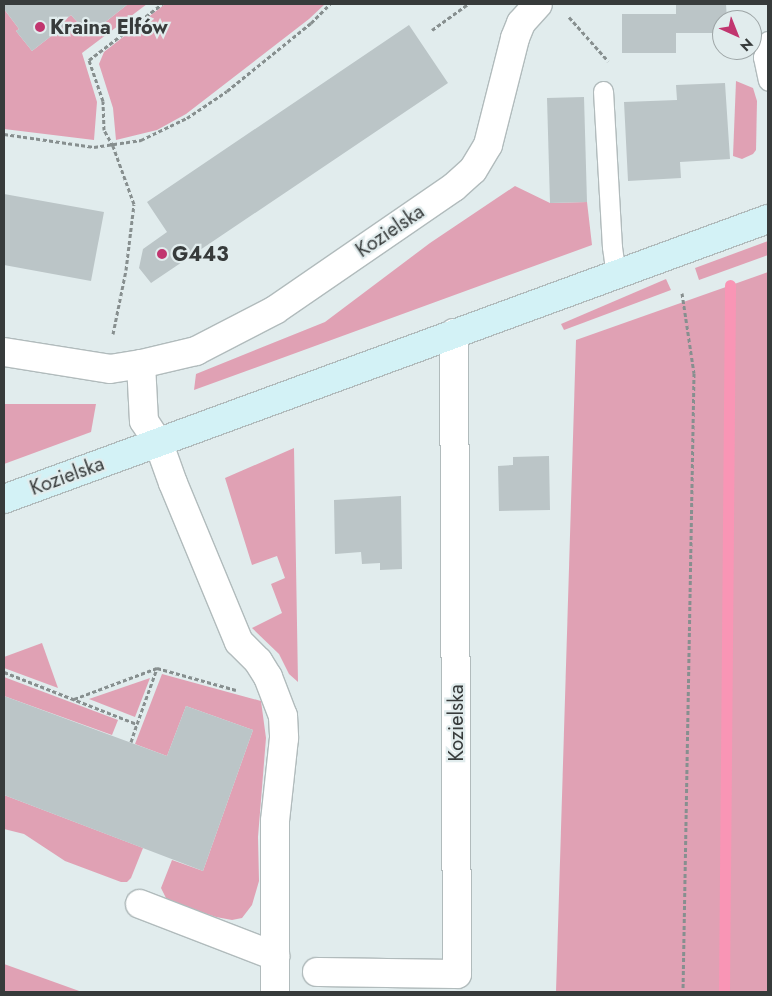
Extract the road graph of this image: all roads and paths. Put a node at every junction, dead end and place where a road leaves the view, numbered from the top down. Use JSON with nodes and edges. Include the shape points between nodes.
{"nodes":[{"id":1,"x":162,"y":4,"type":"edge"},
{"id":2,"x":330,"y":4,"type":"edge"},
{"id":3,"x":468,"y":4,"type":"edge"},
{"id":4,"x":538,"y":4,"type":"edge"},
{"id":5,"x":565,"y":12,"type":"dead end"},
{"id":6,"x":432,"y":30,"type":"dead end"},
{"id":7,"x":768,"y":41,"type":"edge"},
{"id":8,"x":610,"y":64,"type":"dead end"},
{"id":9,"x":768,"y":80,"type":"edge"},
{"id":10,"x":603,"y":91,"type":"dead end"},
{"id":11,"x":4,"y":134,"type":"edge"},
{"id":12,"x":112,"y":146,"type":"junction"},
{"id":13,"x":768,"y":218,"type":"edge"},
{"id":14,"x":616,"y":275,"type":"junction"},
{"id":15,"x":682,"y":293,"type":"dead end"},
{"id":16,"x":454,"y":333,"type":"junction"},
{"id":17,"x":115,"y":334,"type":"dead end"},
{"id":18,"x":4,"y":352,"type":"edge"},
{"id":19,"x":141,"y":364,"type":"junction"},
{"id":20,"x":159,"y":444,"type":"junction"},
{"id":21,"x":4,"y":499,"type":"edge"},
{"id":22,"x":158,"y":668,"type":"junction"},
{"id":23,"x":4,"y":672,"type":"edge"},
{"id":24,"x":74,"y":699,"type":"junction"},
{"id":25,"x":279,"y":702,"type":"junction"},
{"id":26,"x":138,"y":724,"type":"junction"},
{"id":27,"x":131,"y":742,"type":"dead end"},
{"id":28,"x":140,"y":904,"type":"dead end"},
{"id":29,"x":274,"y":956,"type":"junction"},
{"id":30,"x":317,"y":972,"type":"dead end"},
{"id":31,"x":275,"y":992,"type":"edge"},
{"id":32,"x":683,"y":992,"type":"edge"}],
"edges":[{"from":1,"to":12,"type":"path","via":[[89,60],[103,102],[104,130]]},
{"from":2,"to":12,"type":"path","via":[[227,91],[187,118],[141,140]]},
{"from":3,"to":6,"type":"path"},
{"from":4,"to":19,"type":"street","name":"Kozielska","via":[[521,24],[515,38],[488,145],[472,170],[454,188],[275,310],[196,351]]},
{"from":5,"to":8,"type":"path"},
{"from":7,"to":9,"type":"lane","via":[[763,57]]},
{"from":10,"to":14,"type":"lane"},
{"from":11,"to":12,"type":"path","via":[[94,147]]},
{"from":12,"to":17,"type":"path","via":[[134,204]]},
{"from":13,"to":14,"type":"street","name":"Kozielska"},
{"from":14,"to":16,"type":"street","name":"Kozielska"},
{"from":15,"to":32,"type":"path","via":[[694,373]]},
{"from":16,"to":20,"type":"street","name":"Kozielska"},
{"from":16,"to":30,"type":"street","name":"Kozielska","via":[[457,974]]},
{"from":18,"to":19,"type":"street","name":"Kozielska","via":[[110,369]]},
{"from":19,"to":20,"type":"street","via":[[144,421]]},
{"from":20,"to":21,"type":"street","name":"Kozielska"},
{"from":20,"to":25,"type":"street","via":[[239,642],[258,661]]},
{"from":22,"to":24,"type":"path"},
{"from":22,"to":25,"type":"path"},
{"from":22,"to":26,"type":"path"},
{"from":23,"to":24,"type":"path"},
{"from":24,"to":26,"type":"path"},
{"from":25,"to":29,"type":"street","via":[[284,738],[275,821]]},
{"from":26,"to":27,"type":"path"},
{"from":28,"to":29,"type":"street"},
{"from":29,"to":31,"type":"street"}]}
